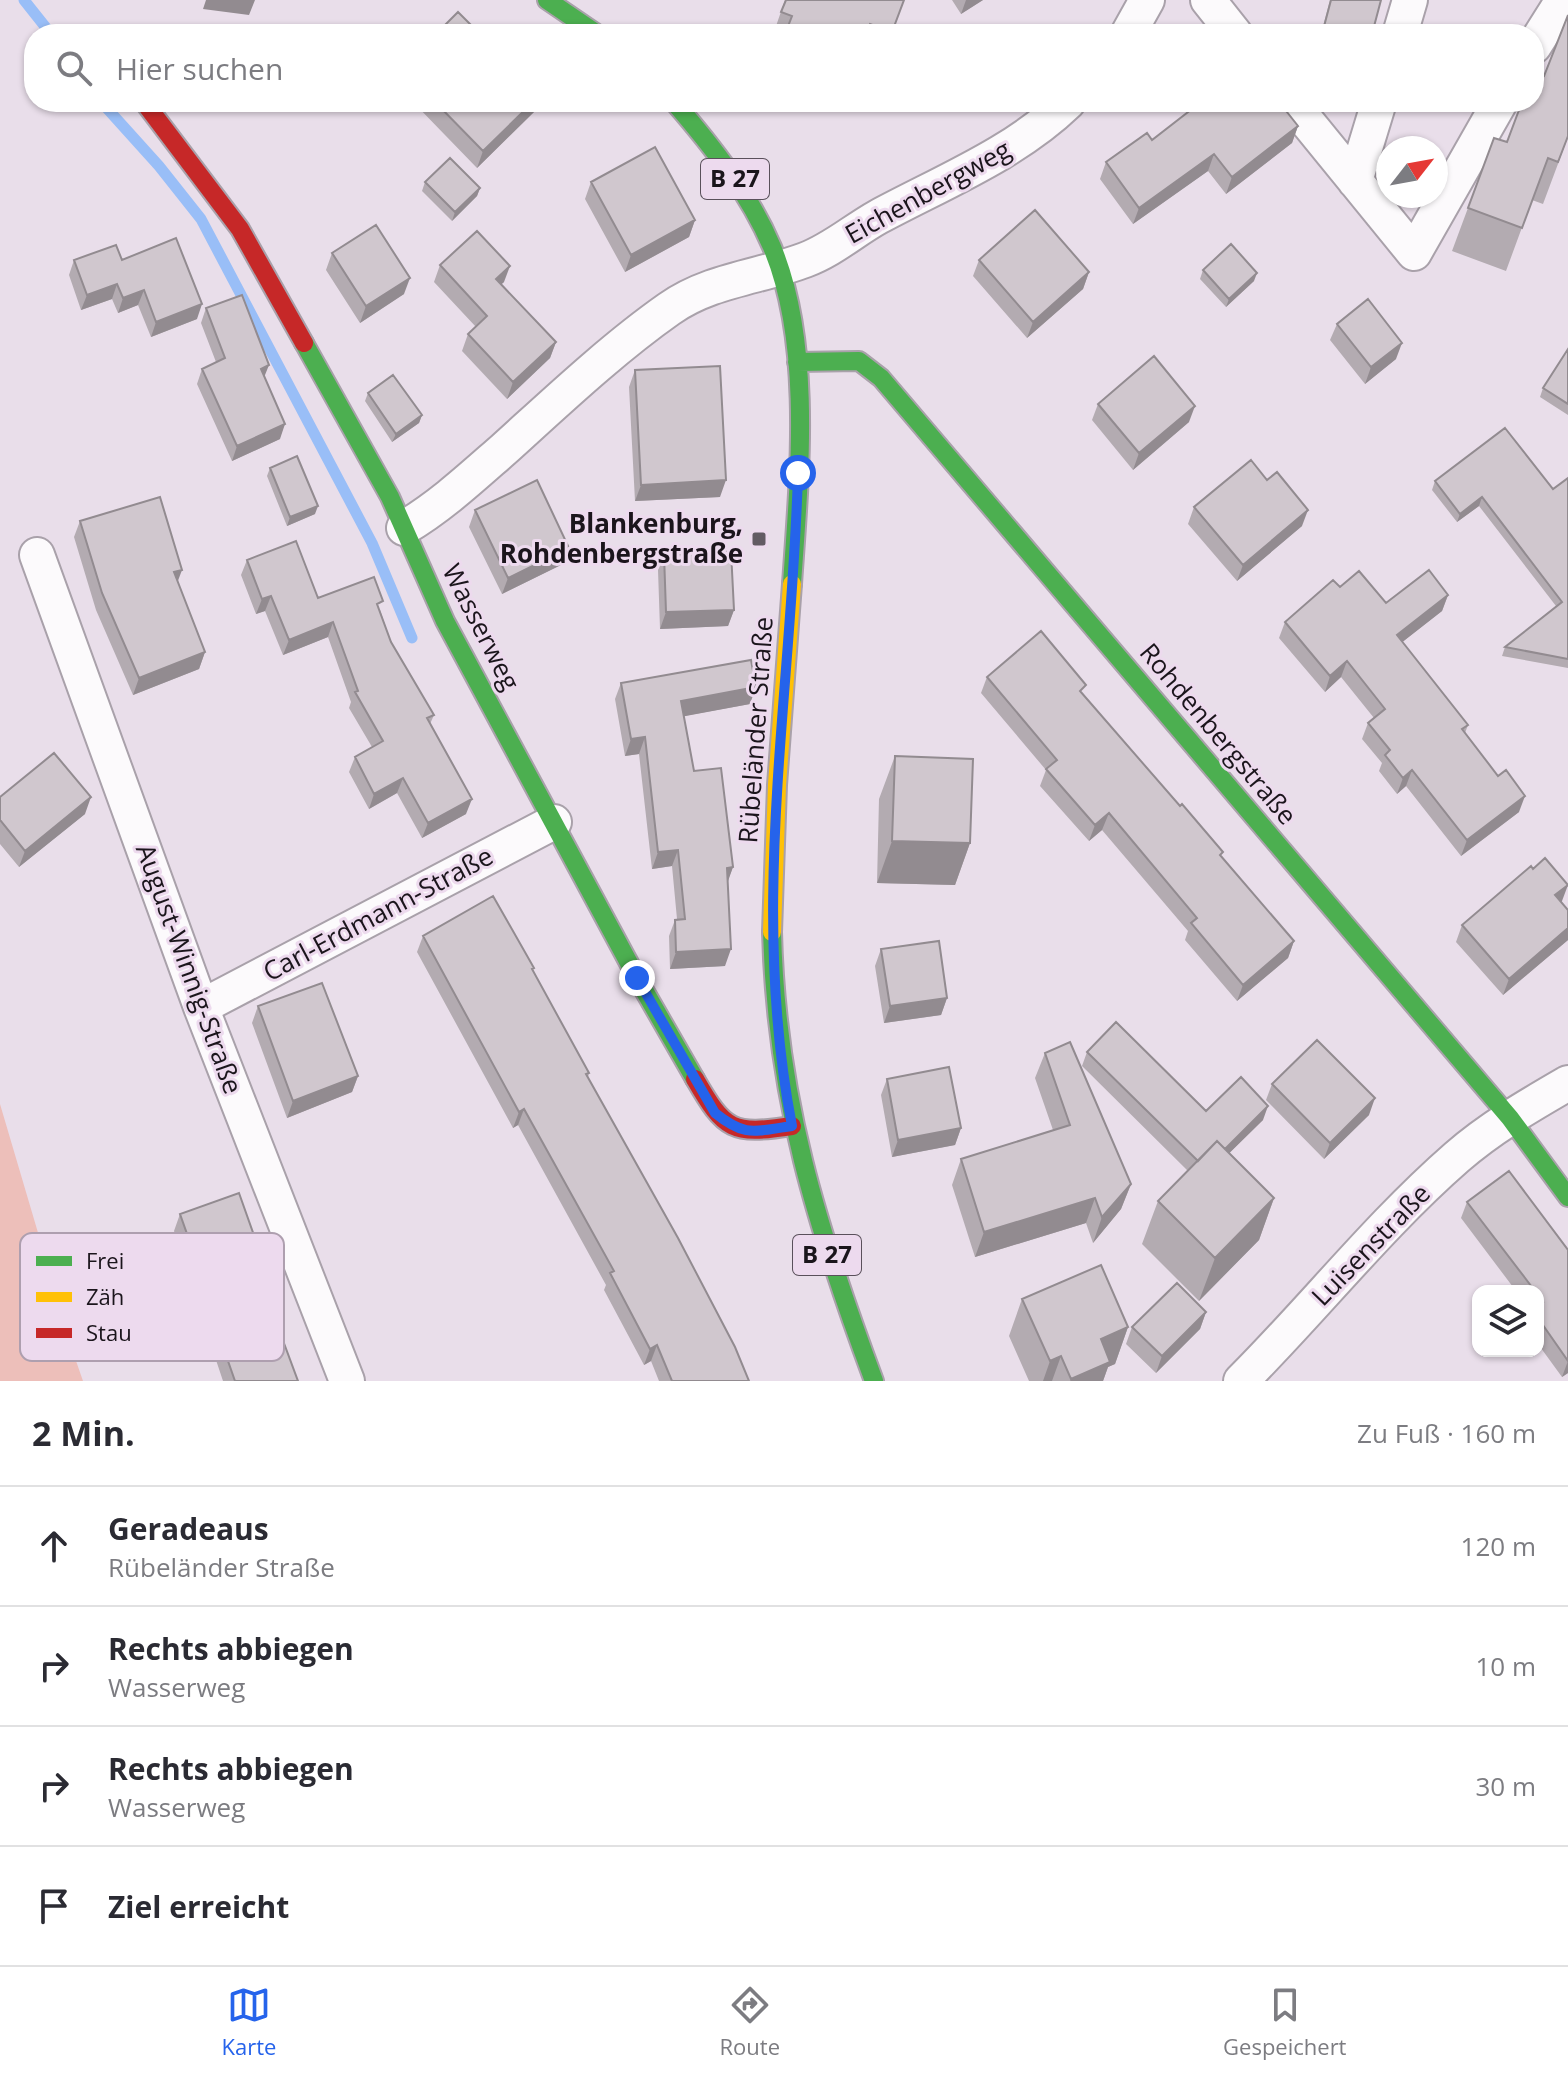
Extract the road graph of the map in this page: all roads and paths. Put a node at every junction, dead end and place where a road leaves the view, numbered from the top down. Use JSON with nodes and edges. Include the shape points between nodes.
{"nodes":[{"id":1,"x":547,"y":0,"type":"edge"},
{"id":2,"x":1147,"y":0,"type":"edge"},
{"id":3,"x":1208,"y":0,"type":"edge"},
{"id":4,"x":1410,"y":0,"type":"edge"},
{"id":5,"x":1563,"y":0,"type":"edge"},
{"id":6,"x":582,"y":24,"type":"edge"},
{"id":7,"x":1134,"y":24,"type":"edge"},
{"id":8,"x":1227,"y":24,"type":"edge"},
{"id":9,"x":1403,"y":24,"type":"edge"},
{"id":10,"x":1544,"y":30,"type":"edge"},
{"id":11,"x":152,"y":112,"type":"edge"},
{"id":12,"x":682,"y":112,"type":"edge"},
{"id":13,"x":1058,"y":112,"type":"edge"},
{"id":14,"x":1299,"y":112,"type":"edge"},
{"id":15,"x":1376,"y":112,"type":"edge"},
{"id":16,"x":1494,"y":112,"type":"edge"},
{"id":17,"x":1355,"y":181,"type":"junction"},
{"id":18,"x":780,"y":267,"type":"junction"},
{"id":19,"x":797,"y":362,"type":"junction"},
{"id":20,"x":404,"y":528,"type":"junction"},
{"id":21,"x":37,"y":555,"type":"dead end"},
{"id":22,"x":554,"y":822,"type":"junction"},
{"id":23,"x":201,"y":1007,"type":"junction"},
{"id":24,"x":1568,"y":1083,"type":"edge"},
{"id":25,"x":1510,"y":1118,"type":"junction"},
{"id":26,"x":792,"y":1126,"type":"junction"},
{"id":27,"x":1568,"y":1197,"type":"edge"},
{"id":28,"x":347,"y":1381,"type":"edge"},
{"id":29,"x":874,"y":1381,"type":"edge"},
{"id":30,"x":1241,"y":1381,"type":"edge"}],
"edges":[{"from":1,"to":6,"type":"street"},
{"from":2,"to":7,"type":"street"},
{"from":3,"to":8,"type":"street"},
{"from":4,"to":9,"type":"street"},
{"from":5,"to":10,"type":"street"},
{"from":11,"to":20,"type":"street","name":"Wasserweg","via":[[240,229]]},
{"from":12,"to":18,"type":"street","name":"Rübeländer Straße","number":"B 27","via":[[735,178]]},
{"from":13,"to":18,"type":"street","name":"Eichenbergweg","via":[[995,157],[876,218],[826,251]]},
{"from":14,"to":17,"type":"street"},
{"from":15,"to":17,"type":"street"},
{"from":16,"to":17,"type":"street","via":[[1414,253]]},
{"from":18,"to":19,"type":"street","name":"Rübeländer Straße","number":"B 27"},
{"from":18,"to":20,"type":"street","name":"Eichenbergweg","via":[[727,281],[671,307],[437,509]]},
{"from":19,"to":25,"type":"street","name":"Rohdenbergstraße","via":[[859,361],[881,378]]},
{"from":19,"to":26,"type":"street","name":"Rübeländer Straße","number":"B 27","via":[[797,507],[771,927],[777,1029]]},
{"from":20,"to":22,"type":"street","name":"Wasserweg","via":[[445,621]]},
{"from":21,"to":23,"type":"street","name":"August-Winnig-Straße"},
{"from":22,"to":23,"type":"street","name":"Carl-Erdmann-Straße"},
{"from":22,"to":26,"type":"street","name":"Wasserweg","via":[[715,1113],[741,1131]]},
{"from":23,"to":28,"type":"street","name":"August-Winnig-Straße"},
{"from":24,"to":25,"type":"street","name":"Luisenstraße"},
{"from":25,"to":27,"type":"street","name":"Rohdenbergstraße"},
{"from":25,"to":30,"type":"street","name":"Luisenstraße","via":[[1417,1195]]},
{"from":26,"to":29,"type":"street","name":"Rübeländer Straße","number":"B 27","via":[[817,1225]]}]}
